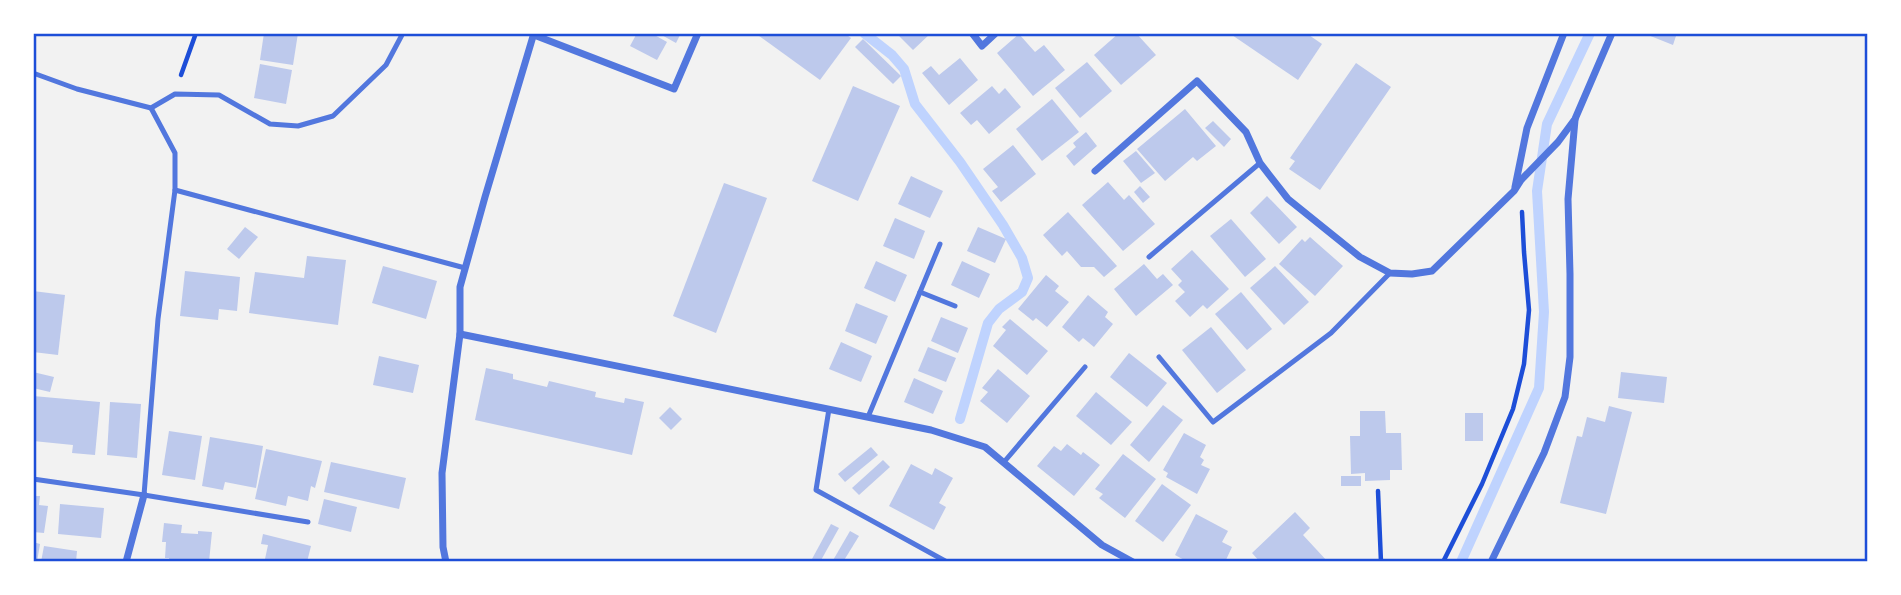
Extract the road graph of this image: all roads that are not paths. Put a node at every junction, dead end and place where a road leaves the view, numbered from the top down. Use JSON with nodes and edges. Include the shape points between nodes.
{"nodes":[{"id":1,"x":403,"y":33,"type":"edge"},
{"id":2,"x":698,"y":33,"type":"edge"},
{"id":3,"x":972,"y":33,"type":"edge"},
{"id":4,"x":996,"y":33,"type":"edge"},
{"id":5,"x":1564,"y":33,"type":"edge"},
{"id":6,"x":1612,"y":33,"type":"edge"},
{"id":7,"x":534,"y":34,"type":"edge"},
{"id":8,"x":33,"y":73,"type":"edge"},
{"id":9,"x":151,"y":108,"type":"junction"},
{"id":10,"x":1575,"y":119,"type":"junction"},
{"id":11,"x":1260,"y":163,"type":"junction"},
{"id":12,"x":1096,"y":172,"type":"dead end"},
{"id":13,"x":176,"y":190,"type":"junction"},
{"id":14,"x":1514,"y":191,"type":"junction"},
{"id":15,"x":940,"y":244,"type":"dead end"},
{"id":16,"x":1149,"y":257,"type":"dead end"},
{"id":17,"x":465,"y":268,"type":"junction"},
{"id":18,"x":1390,"y":273,"type":"junction"},
{"id":19,"x":920,"y":292,"type":"junction"},
{"id":20,"x":955,"y":306,"type":"dead end"},
{"id":21,"x":460,"y":334,"type":"junction"},
{"id":22,"x":1159,"y":357,"type":"dead end"},
{"id":23,"x":1085,"y":367,"type":"dead end"},
{"id":24,"x":829,"y":409,"type":"junction"},
{"id":25,"x":868,"y":417,"type":"junction"},
{"id":26,"x":1004,"y":462,"type":"junction"},
{"id":27,"x":33,"y":479,"type":"edge"},
{"id":28,"x":144,"y":495,"type":"junction"},
{"id":29,"x":308,"y":522,"type":"dead end"},
{"id":30,"x":126,"y":562,"type":"edge"},
{"id":31,"x":446,"y":562,"type":"edge"},
{"id":32,"x":947,"y":562,"type":"edge"},
{"id":33,"x":1133,"y":562,"type":"edge"},
{"id":34,"x":1491,"y":562,"type":"edge"}],
"edges":[{"from":1,"to":9,"type":"lane","via":[[386,65],[332,116],[298,126],[270,124],[219,95],[174,94]]},
{"from":2,"to":7,"type":"street","via":[[674,89]]},
{"from":3,"to":4,"type":"street","via":[[982,46]]},
{"from":5,"to":14,"type":"street","via":[[1527,128]]},
{"from":6,"to":10,"type":"street"},
{"from":7,"to":17,"type":"street"},
{"from":8,"to":9,"type":"lane"},
{"from":9,"to":13,"type":"lane","via":[[175,153]]},
{"from":10,"to":14,"type":"street"},
{"from":10,"to":34,"type":"street","via":[[1568,199],[1570,357],[1565,397],[1544,453]]},
{"from":11,"to":12,"type":"street","via":[[1246,132],[1197,81]]},
{"from":11,"to":16,"type":"lane"},
{"from":11,"to":18,"type":"street","via":[[1288,200],[1360,257]]},
{"from":13,"to":17,"type":"lane"},
{"from":13,"to":28,"type":"lane","via":[[158,319]]},
{"from":14,"to":18,"type":"street","via":[[1433,271]]},
{"from":15,"to":19,"type":"lane"},
{"from":17,"to":21,"type":"street","via":[[460,287]]},
{"from":18,"to":22,"type":"lane","via":[[1331,333],[1213,422]]},
{"from":19,"to":20,"type":"lane"},
{"from":19,"to":25,"type":"lane"},
{"from":21,"to":24,"type":"street"},
{"from":21,"to":31,"type":"street","via":[[442,473]]},
{"from":23,"to":26,"type":"lane"},
{"from":24,"to":25,"type":"street"},
{"from":24,"to":32,"type":"lane","via":[[816,491]]},
{"from":25,"to":26,"type":"street","via":[[985,447]]},
{"from":26,"to":33,"type":"street","via":[[1102,545]]},
{"from":27,"to":28,"type":"lane"},
{"from":28,"to":29,"type":"lane"},
{"from":28,"to":30,"type":"street"}]}
